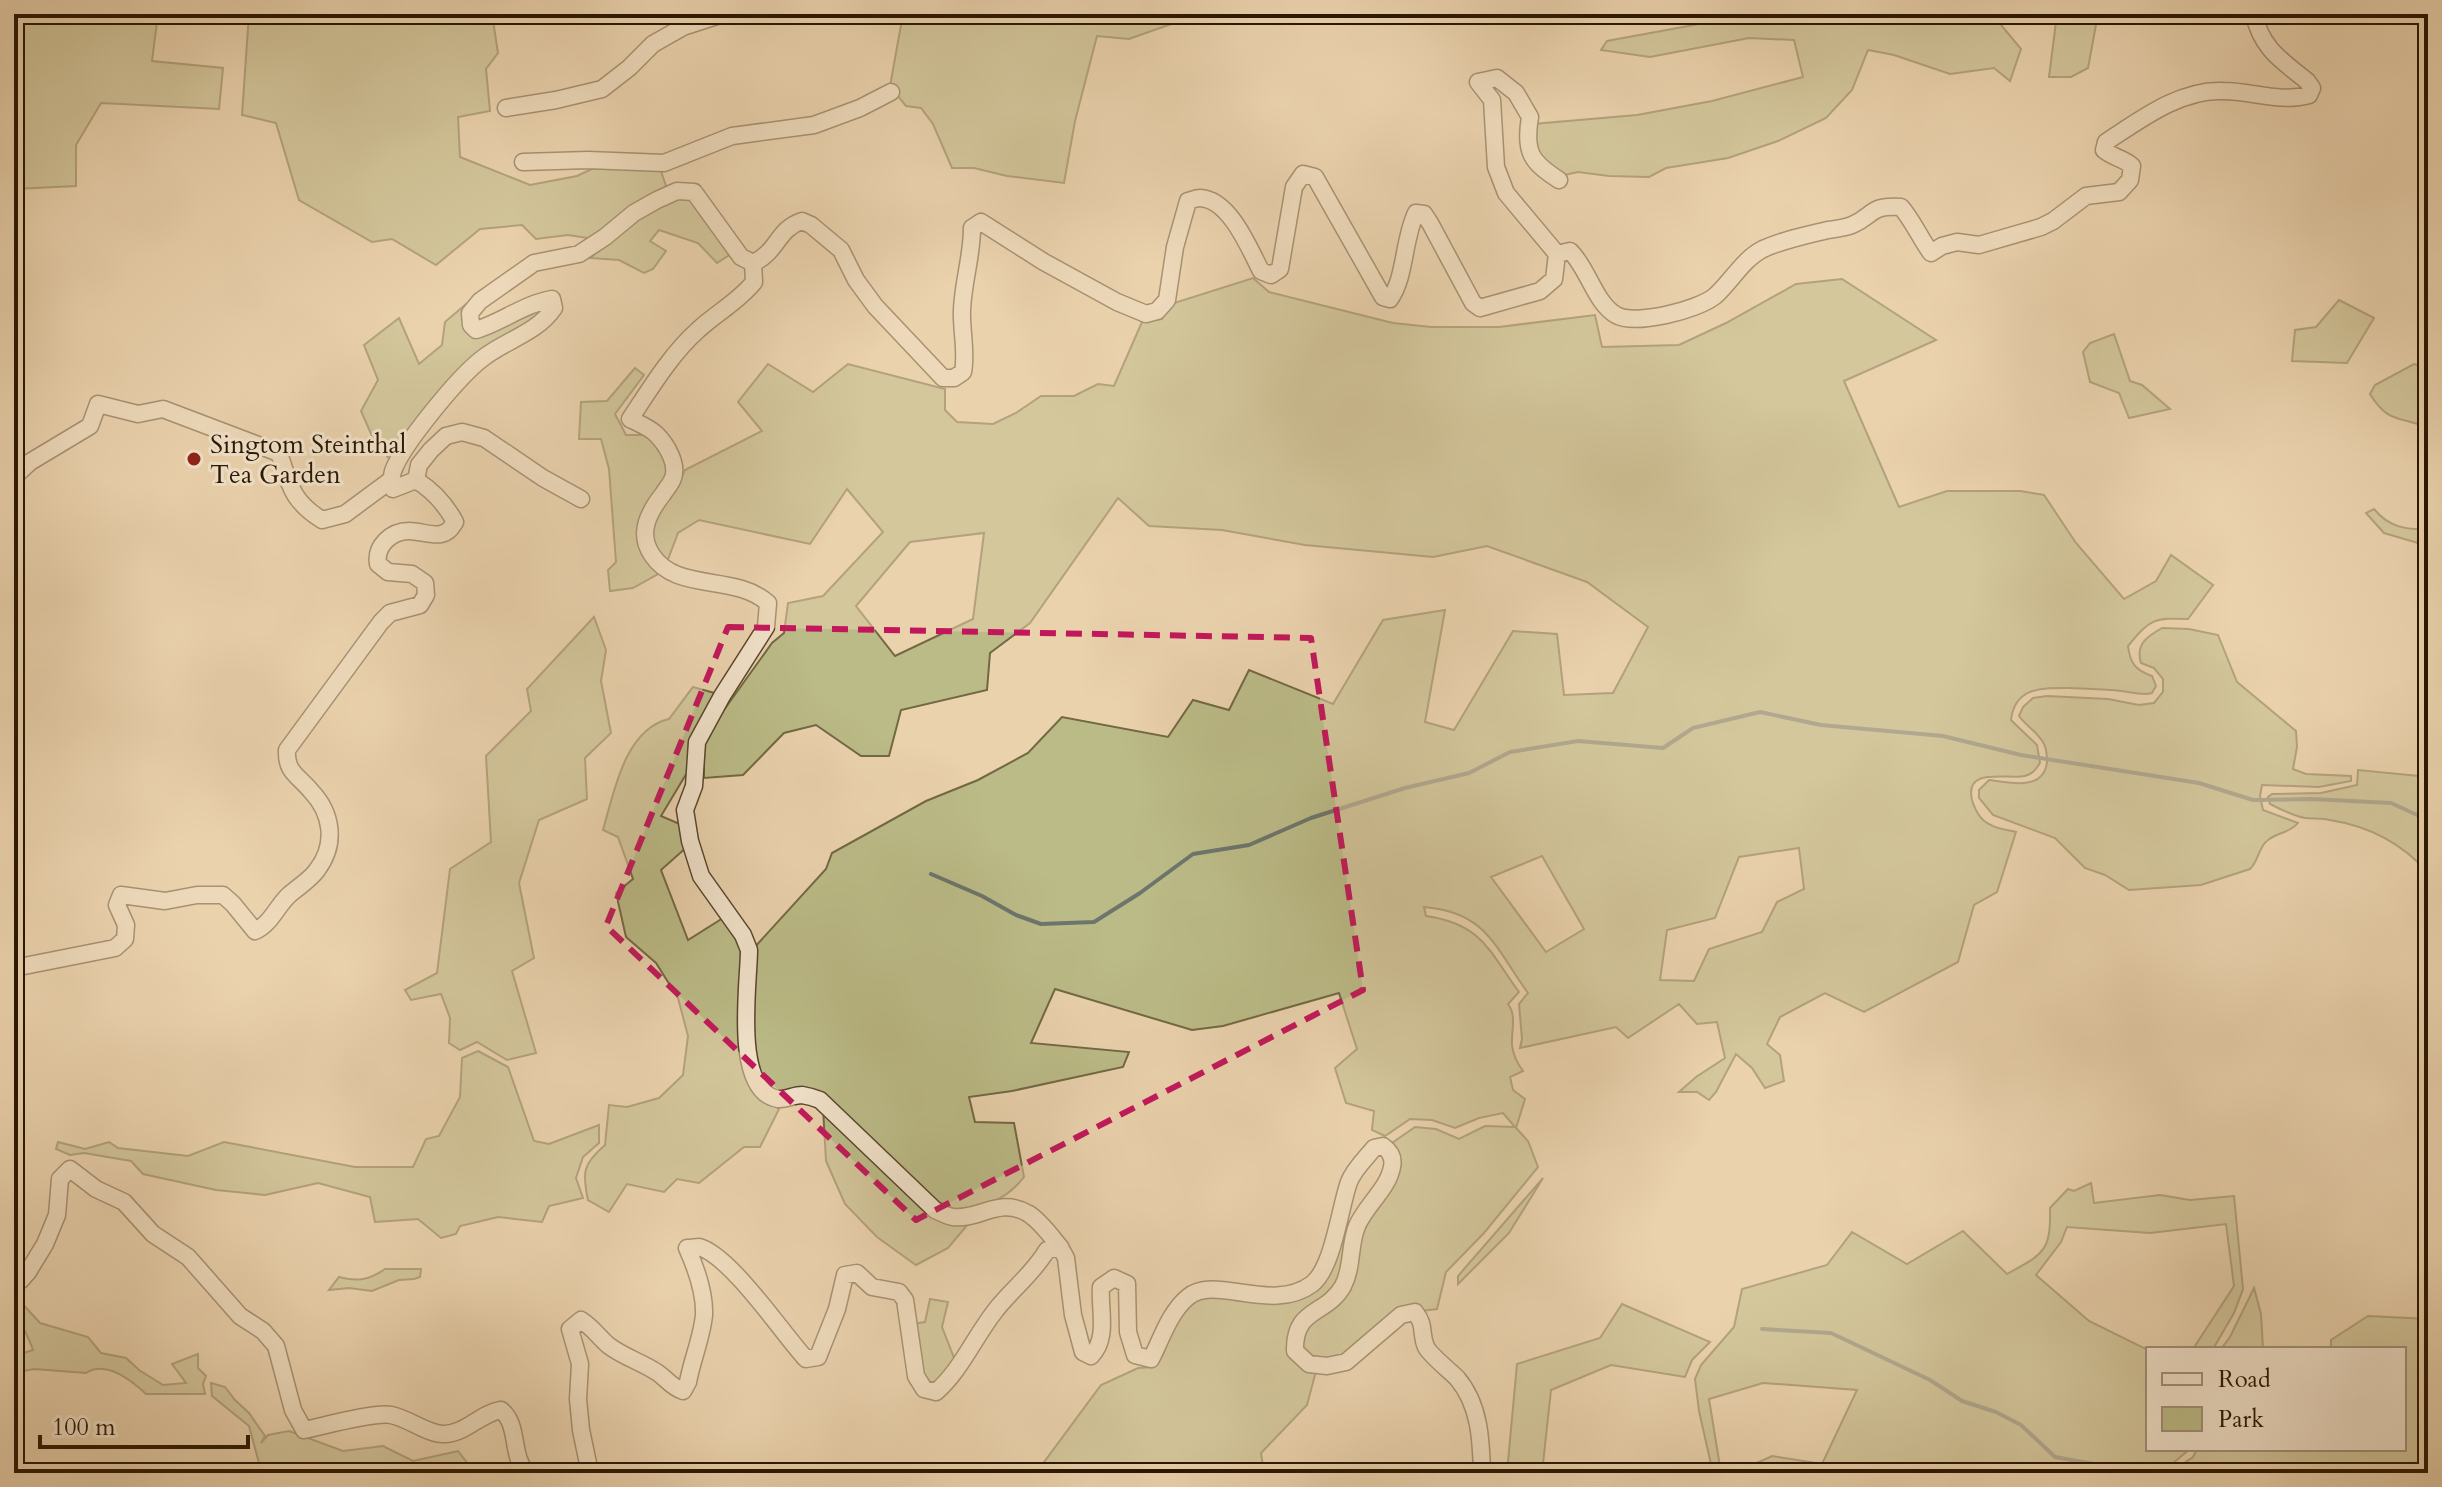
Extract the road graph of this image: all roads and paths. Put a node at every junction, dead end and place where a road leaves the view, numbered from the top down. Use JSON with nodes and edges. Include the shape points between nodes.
{"nodes":[{"id":1,"x":2254,"y":14,"type":"edge"},
{"id":2,"x":717,"y":16,"type":"edge"},
{"id":3,"x":891,"y":92,"type":"dead end"},
{"id":4,"x":506,"y":108,"type":"dead end"},
{"id":5,"x":523,"y":162,"type":"dead end"},
{"id":6,"x":1559,"y":180,"type":"dead end"},
{"id":7,"x":1557,"y":254,"type":"junction"},
{"id":8,"x":753,"y":263,"type":"junction"},
{"id":9,"x":391,"y":480,"type":"junction"},
{"id":10,"x":416,"y":480,"type":"junction"},
{"id":11,"x":14,"y":483,"type":"edge"},
{"id":12,"x":581,"y":499,"type":"dead end"},
{"id":13,"x":14,"y":968,"type":"edge"},
{"id":14,"x":1060,"y":1247,"type":"junction"},
{"id":15,"x":14,"y":1280,"type":"edge"},
{"id":16,"x":527,"y":1473,"type":"edge"},
{"id":17,"x":590,"y":1473,"type":"edge"},
{"id":18,"x":1482,"y":1473,"type":"edge"}],
"edges":[{"from":1,"to":7,"type":"street","via":[[2264,44],[2307,81],[2309,95],[2222,90],[2165,106],[2106,142],[2104,150],[2132,166],[2130,180],[2119,192],[2086,196],[2041,227],[1979,245],[1957,242],[1931,253],[1901,207],[1883,206],[1852,225],[1761,250],[1712,299],[1638,319],[1616,315],[1581,261],[1570,251]]},
{"from":2,"to":4,"type":"street","via":[[653,44],[602,89]]},
{"from":3,"to":5,"type":"street","via":[[814,125],[732,136],[664,163]]},
{"from":6,"to":7,"type":"street","via":[[1537,166],[1526,137],[1530,117],[1516,93],[1497,78],[1478,82],[1492,100],[1496,167],[1506,193]]},
{"from":7,"to":8,"type":"street","via":[[1554,279],[1540,291],[1480,308],[1424,214],[1416,213],[1397,289],[1390,299],[1383,297],[1315,177],[1303,174],[1294,187],[1280,269],[1271,275],[1261,271],[1237,224],[1215,204],[1201,198],[1188,201],[1167,300],[1146,314],[1044,262],[981,222],[972,228],[963,288],[965,363],[954,378],[943,378],[885,317],[841,250],[811,225],[790,225],[765,257]]},
{"from":8,"to":9,"type":"street","via":[[741,257],[694,192],[677,191],[634,213],[579,254],[534,263],[480,301],[470,313],[471,325],[476,330],[540,301],[552,299],[554,308],[546,320],[481,359],[421,427]]},
{"from":8,"to":14,"type":"street","via":[[754,282],[695,332],[630,419],[655,433],[674,463],[673,480],[652,508],[644,532],[657,563],[704,583],[756,592],[768,603],[766,627],[697,742],[694,786],[685,810],[701,876],[749,950],[746,1043],[751,1072],[760,1090],[778,1099],[802,1095],[820,1100],[935,1210],[953,1217],[1015,1207],[1032,1216]]},
{"from":9,"to":10,"type":"street","via":[[393,489]]},
{"from":9,"to":11,"type":"street","via":[[345,514],[322,520],[292,492],[279,453],[163,409],[138,414],[98,404],[90,426],[30,462]]},
{"from":10,"to":12,"type":"street","via":[[419,465],[431,450],[446,436],[462,432],[484,438]]},
{"from":10,"to":13,"type":"street","via":[[455,522],[438,535],[403,531],[383,542],[376,554],[388,572],[412,574],[425,583],[426,595],[420,605],[390,613],[381,622],[287,750],[286,763],[324,807],[330,823],[325,857],[317,871],[255,931],[223,895],[165,901],[121,895],[117,905],[126,925],[125,939],[115,948]]},
{"from":14,"to":17,"type":"street","via":[[1047,1250],[936,1392],[924,1389],[916,1376],[908,1313],[899,1292],[872,1287],[857,1273],[845,1275],[825,1343],[818,1357],[806,1359],[742,1281],[710,1253],[687,1248],[704,1300],[704,1317],[683,1391],[609,1345],[581,1320],[570,1329],[580,1364],[578,1399]]},
{"from":14,"to":18,"type":"street","via":[[1083,1352],[1091,1356],[1097,1350],[1103,1323],[1101,1287],[1114,1278],[1127,1284],[1128,1332],[1135,1355],[1151,1359],[1171,1317],[1190,1295],[1211,1288],[1263,1297],[1292,1295],[1314,1283],[1324,1267],[1349,1181],[1374,1148],[1383,1146],[1391,1152],[1393,1165],[1357,1227],[1344,1284],[1334,1299],[1299,1325],[1295,1351],[1309,1364],[1346,1362],[1401,1315],[1415,1312],[1427,1349],[1462,1384],[1472,1403],[1481,1433]]},
{"from":15,"to":16,"type":"street","via":[[28,1272],[45,1244],[57,1215],[60,1179],[70,1169],[124,1202],[153,1234],[188,1257],[240,1316],[263,1331],[276,1346],[293,1410],[304,1430],[388,1414],[442,1435],[501,1410],[508,1415],[520,1466]]}]}
